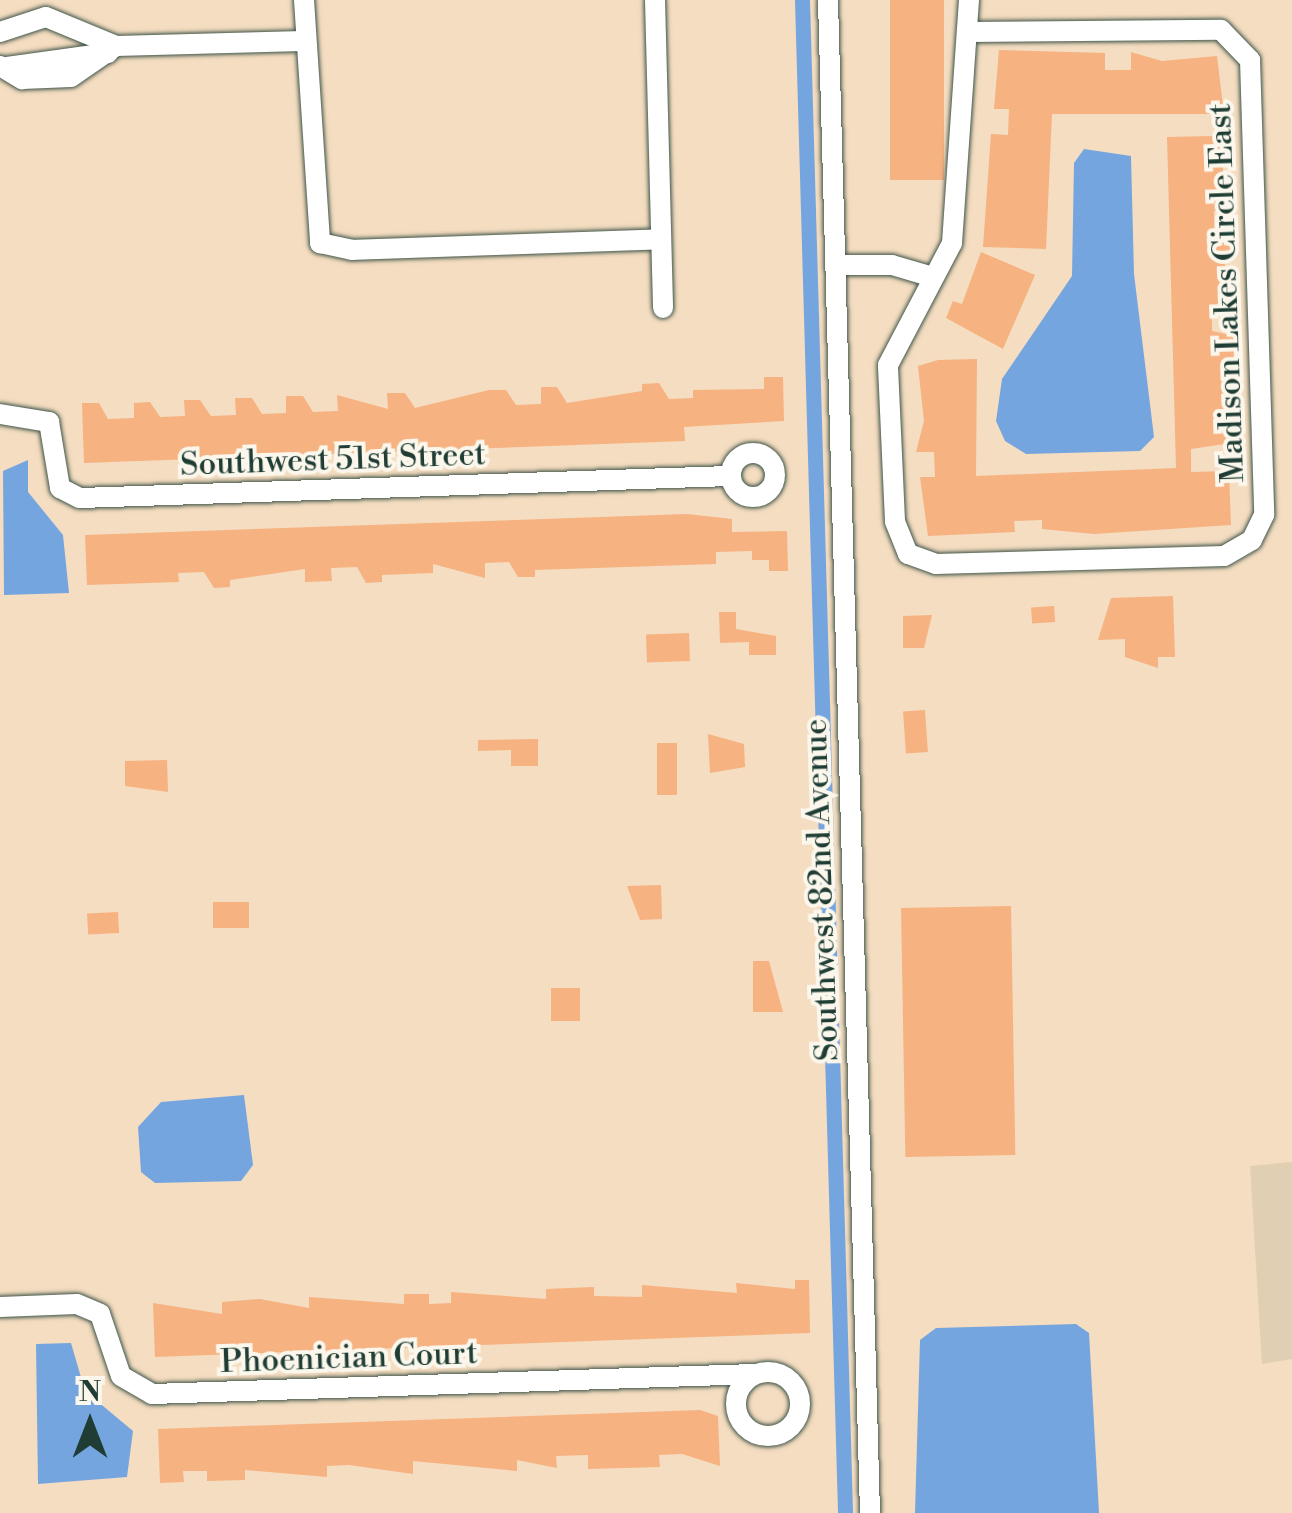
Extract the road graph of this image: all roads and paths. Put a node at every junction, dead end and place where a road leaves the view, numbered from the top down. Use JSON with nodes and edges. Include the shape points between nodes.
{"nodes":[{"id":1,"x":304,"y":0,"type":"edge"},
{"id":2,"x":656,"y":0,"type":"edge"},
{"id":3,"x":828,"y":0,"type":"edge"},
{"id":4,"x":969,"y":0,"type":"edge"},
{"id":5,"x":73,"y":26,"type":"junction"},
{"id":6,"x":0,"y":32,"type":"edge"},
{"id":7,"x":968,"y":32,"type":"junction"},
{"id":8,"x":303,"y":41,"type":"junction"},
{"id":9,"x":112,"y":49,"type":"junction"},
{"id":10,"x":3,"y":66,"type":"edge"},
{"id":11,"x":61,"y":67,"type":"junction"},
{"id":12,"x":660,"y":239,"type":"junction"},
{"id":13,"x":838,"y":265,"type":"junction"},
{"id":14,"x":933,"y":277,"type":"junction"},
{"id":15,"x":663,"y":308,"type":"dead end"},
{"id":16,"x":0,"y":414,"type":"edge"},
{"id":17,"x":730,"y":476,"type":"dead end"},
{"id":18,"x":0,"y":1306,"type":"edge"},
{"id":19,"x":754,"y":1374,"type":"dead end"},
{"id":20,"x":870,"y":1513,"type":"edge"}],
"edges":[{"from":1,"to":8,"type":"street"},
{"from":2,"to":12,"type":"street"},
{"from":3,"to":13,"type":"street","name":"Southwest 82nd Avenue"},
{"from":4,"to":7,"type":"street"},
{"from":5,"to":6,"type":"street","via":[[46,18]]},
{"from":5,"to":9,"type":"street"},
{"from":5,"to":11,"type":"street"},
{"from":7,"to":14,"type":"street","via":[[958,212]]},
{"from":7,"to":14,"type":"street","name":"Madison Lakes Circle East","via":[[1221,30],[1250,60],[1264,515],[1252,540],[1224,556],[936,564],[908,554],[894,522],[888,366]]},
{"from":8,"to":9,"type":"street"},
{"from":8,"to":12,"type":"street","via":[[320,243],[352,250]]},
{"from":9,"to":11,"type":"street","via":[[83,75]]},
{"from":10,"to":11,"type":"street","via":[[22,79]]},
{"from":12,"to":15,"type":"street"},
{"from":13,"to":14,"type":"street","via":[[892,265]]},
{"from":13,"to":20,"type":"street","name":"Southwest 82nd Avenue"},
{"from":16,"to":17,"type":"street","name":"Southwest 51st Street","via":[[49,422],[60,488],[80,498]]},
{"from":18,"to":19,"type":"street","name":"Phoenician Court","via":[[77,1304],[100,1314],[122,1376],[152,1394]]}]}
